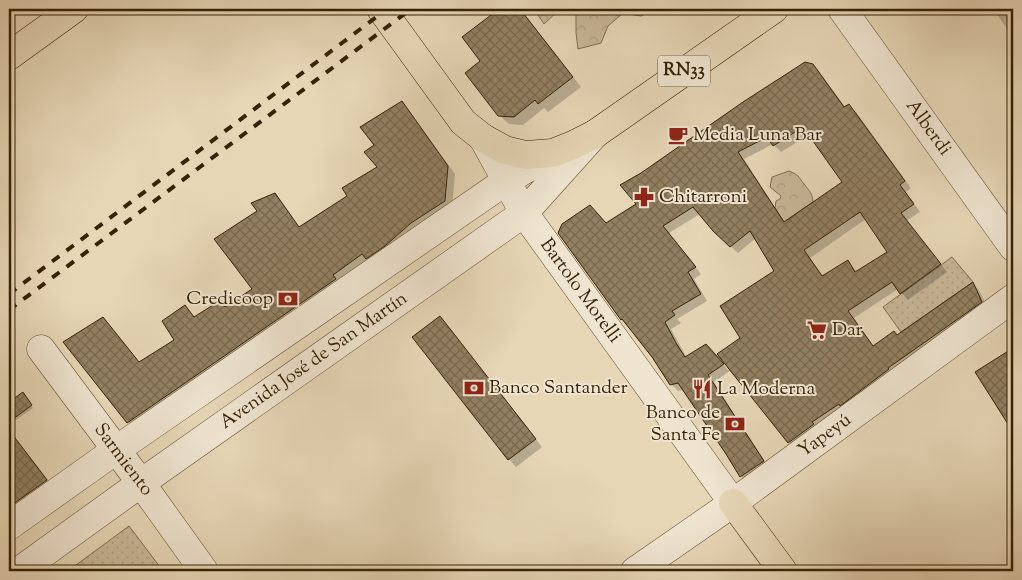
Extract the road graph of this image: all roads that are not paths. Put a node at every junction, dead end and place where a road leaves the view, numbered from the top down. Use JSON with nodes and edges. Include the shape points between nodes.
{"nodes":[{"id":1,"x":74,"y":9,"type":"edge"},
{"id":2,"x":381,"y":9,"type":"edge"},
{"id":3,"x":774,"y":9,"type":"edge"},
{"id":4,"x":842,"y":9,"type":"edge"},
{"id":5,"x":9,"y":56,"type":"edge"},
{"id":6,"x":595,"y":134,"type":"junction"},
{"id":7,"x":483,"y":138,"type":"junction"},
{"id":8,"x":553,"y":153,"type":"junction"},
{"id":9,"x":506,"y":181,"type":"junction"},
{"id":10,"x":524,"y":213,"type":"junction"},
{"id":11,"x":1013,"y":247,"type":"edge"},
{"id":12,"x":1013,"y":298,"type":"edge"},
{"id":13,"x":41,"y":349,"type":"dead end"},
{"id":14,"x":116,"y":450,"type":"junction"},
{"id":15,"x":140,"y":483,"type":"junction"},
{"id":16,"x":734,"y":503,"type":"junction"},
{"id":17,"x":9,"y":526,"type":"edge"},
{"id":18,"x":19,"y":571,"type":"edge"},
{"id":19,"x":204,"y":571,"type":"edge"},
{"id":20,"x":635,"y":571,"type":"edge"},
{"id":21,"x":783,"y":571,"type":"edge"}],
"edges":[{"from":1,"to":5,"type":"main road"},
{"from":2,"to":7,"type":"main road","name":"Bartolo Morelli","number":"RN33","via":[[463,122]]},
{"from":3,"to":6,"type":"main road","name":"Avenida José de San Martín","number":"RN33"},
{"from":4,"to":11,"type":"street","name":"Alberdi"},
{"from":6,"to":8,"type":"main road","name":"Avenida José de San Martín","number":"RN33"},
{"from":6,"to":10,"type":"street","name":"Avenida José de San Martín"},
{"from":7,"to":8,"type":"main road","number":"RN33","via":[[505,150],[526,155]]},
{"from":7,"to":9,"type":"street","name":"Bartolo Morelli"},
{"from":8,"to":9,"type":"street","name":"Avenida José de San Martín"},
{"from":9,"to":10,"type":"street","name":"Bartolo Morelli"},
{"from":9,"to":14,"type":"street","name":"Avenida José de San Martín"},
{"from":10,"to":15,"type":"street","name":"Avenida José de San Martín"},
{"from":10,"to":16,"type":"street","name":"Bartolo Morelli"},
{"from":12,"to":16,"type":"street","name":"Yapeyú"},
{"from":13,"to":14,"type":"street","name":"Sarmiento"},
{"from":14,"to":15,"type":"street","name":"Sarmiento"},
{"from":14,"to":17,"type":"street","name":"Avenida José de San Martín"},
{"from":15,"to":18,"type":"street","name":"Avenida José de San Martín"},
{"from":15,"to":19,"type":"street","name":"Sarmiento"},
{"from":16,"to":20,"type":"street","name":"Yapeyú"},
{"from":16,"to":21,"type":"main road","name":"Bartolo Morelli"}]}
